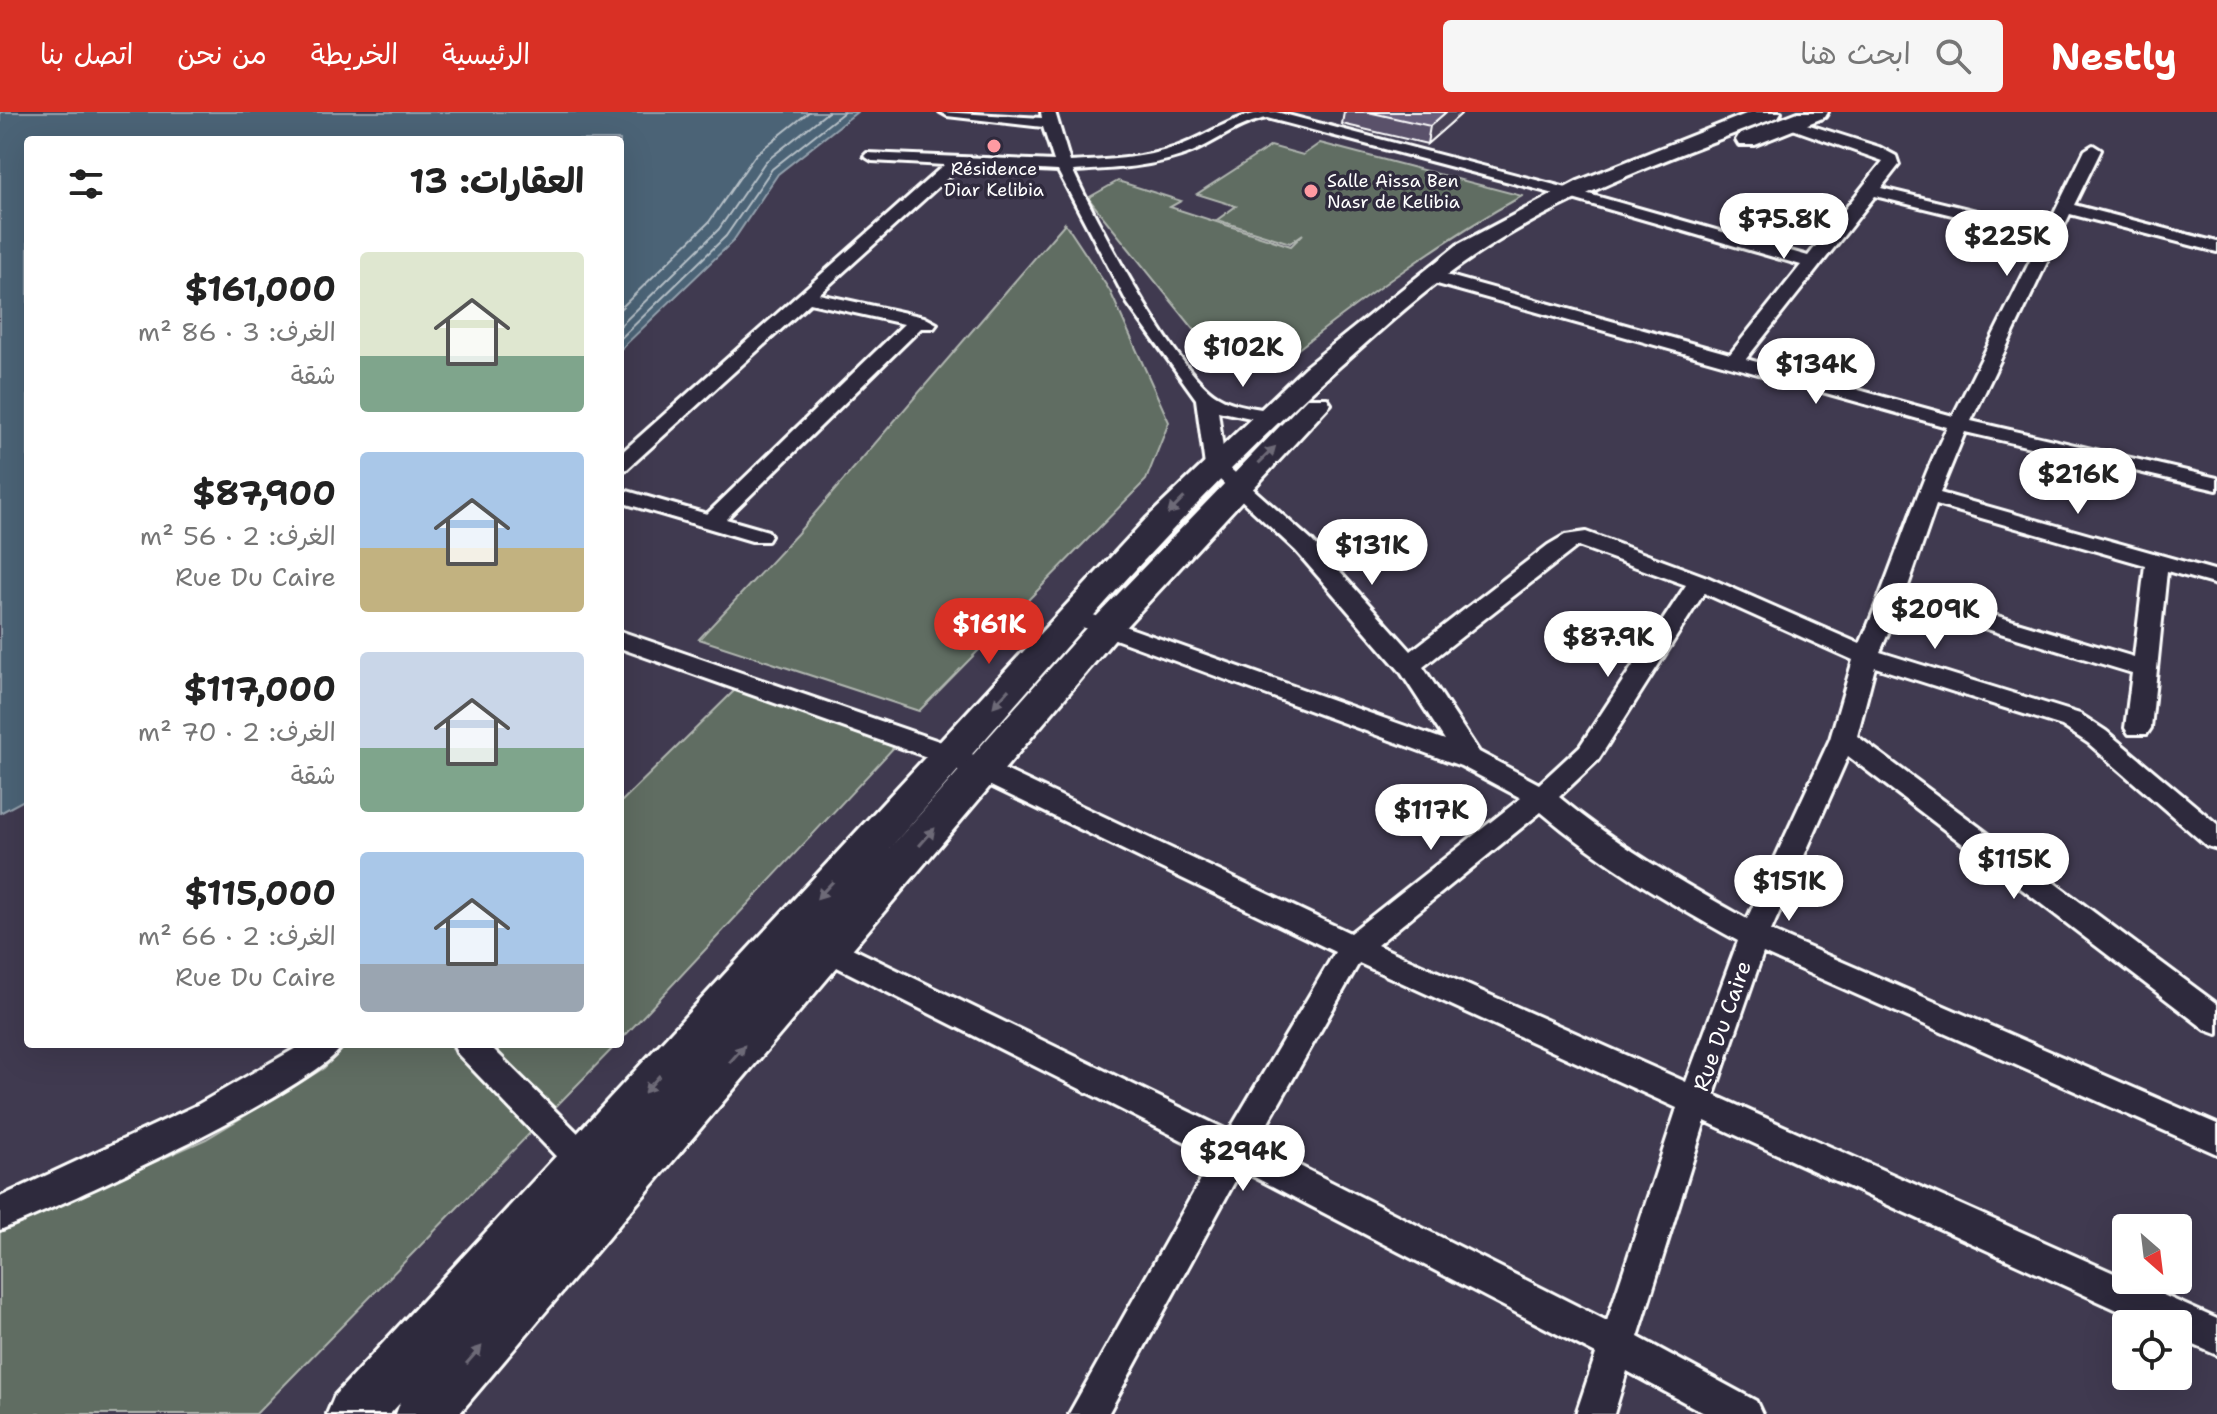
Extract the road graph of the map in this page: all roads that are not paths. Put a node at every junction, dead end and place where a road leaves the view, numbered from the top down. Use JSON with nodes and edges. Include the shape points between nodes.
{"nodes":[{"id":1,"x":947,"y":112,"type":"edge"},
{"id":2,"x":1793,"y":116,"type":"edge"},
{"id":3,"x":1048,"y":117,"type":"edge"},
{"id":4,"x":2093,"y":150,"type":"dead end"},
{"id":5,"x":872,"y":156,"type":"dead end"},
{"id":6,"x":957,"y":161,"type":"junction"},
{"id":7,"x":1065,"y":168,"type":"junction"},
{"id":8,"x":1871,"y":190,"type":"junction"},
{"id":9,"x":1585,"y":198,"type":"junction"},
{"id":10,"x":2064,"y":207,"type":"junction"},
{"id":11,"x":2051,"y":234,"type":"junction"},
{"id":12,"x":2217,"y":247,"type":"edge"},
{"id":13,"x":1810,"y":262,"type":"junction"},
{"id":14,"x":1443,"y":280,"type":"junction"},
{"id":15,"x":807,"y":297,"type":"junction"},
{"id":16,"x":1736,"y":360,"type":"junction"},
{"id":17,"x":1206,"y":398,"type":"junction"},
{"id":18,"x":1269,"y":416,"type":"junction"},
{"id":19,"x":1958,"y":424,"type":"junction"},
{"id":20,"x":624,"y":461,"type":"edge"},
{"id":21,"x":1226,"y":476,"type":"junction"},
{"id":22,"x":2217,"y":484,"type":"edge"},
{"id":23,"x":624,"y":496,"type":"edge"},
{"id":24,"x":1927,"y":496,"type":"junction"},
{"id":25,"x":712,"y":521,"type":"junction"},
{"id":26,"x":760,"y":536,"type":"dead end"},
{"id":27,"x":2157,"y":562,"type":"junction"},
{"id":28,"x":2217,"y":578,"type":"edge"},
{"id":29,"x":1699,"y":582,"type":"junction"},
{"id":30,"x":1894,"y":593,"type":"junction"},
{"id":31,"x":1090,"y":622,"type":"junction"},
{"id":32,"x":624,"y":640,"type":"edge"},
{"id":33,"x":1866,"y":656,"type":"junction"},
{"id":34,"x":1409,"y":665,"type":"junction"},
{"id":35,"x":2143,"y":668,"type":"junction"},
{"id":36,"x":2138,"y":728,"type":"dead end"},
{"id":37,"x":1843,"y":739,"type":"junction"},
{"id":38,"x":950,"y":755,"type":"junction"},
{"id":39,"x":1470,"y":759,"type":"junction"},
{"id":40,"x":983,"y":773,"type":"junction"},
{"id":41,"x":1541,"y":797,"type":"junction"},
{"id":42,"x":2217,"y":839,"type":"edge"},
{"id":43,"x":788,"y":931,"type":"junction"},
{"id":44,"x":1754,"y":936,"type":"junction"},
{"id":45,"x":1353,"y":947,"type":"junction"},
{"id":46,"x":829,"y":949,"type":"junction"},
{"id":47,"x":2217,"y":1021,"type":"edge"},
{"id":48,"x":322,"y":1048,"type":"edge"},
{"id":49,"x":472,"y":1048,"type":"edge"},
{"id":50,"x":1695,"y":1102,"type":"junction"},
{"id":51,"x":2217,"y":1139,"type":"edge"},
{"id":52,"x":1235,"y":1150,"type":"junction"},
{"id":53,"x":584,"y":1162,"type":"junction"},
{"id":54,"x":0,"y":1214,"type":"edge"},
{"id":55,"x":2217,"y":1337,"type":"edge"},
{"id":56,"x":1615,"y":1344,"type":"junction"},
{"id":57,"x":354,"y":1414,"type":"edge"},
{"id":58,"x":423,"y":1414,"type":"edge"},
{"id":59,"x":1088,"y":1414,"type":"edge"},
{"id":60,"x":1595,"y":1414,"type":"edge"},
{"id":61,"x":1743,"y":1414,"type":"edge"}],
"edges":[{"from":1,"to":3,"type":"street"},
{"from":2,"to":8,"type":"street","via":[[1891,159]]},
{"from":2,"to":9,"type":"main road"},
{"from":3,"to":7,"type":"street"},
{"from":4,"to":10,"type":"street","name":"Rue Du Caire"},
{"from":5,"to":6,"type":"street"},
{"from":6,"to":7,"type":"street"},
{"from":6,"to":15,"type":"street"},
{"from":7,"to":9,"type":"street","via":[[1177,152],[1247,118],[1267,114]]},
{"from":7,"to":17,"type":"street","via":[[1133,293]]},
{"from":8,"to":11,"type":"street"},
{"from":8,"to":13,"type":"street"},
{"from":9,"to":13,"type":"street"},
{"from":9,"to":14,"type":"main road","via":[[1482,240]]},
{"from":10,"to":11,"type":"street","name":"Rue Du Caire"},
{"from":10,"to":12,"type":"street"},
{"from":11,"to":19,"type":"street","name":"Rue Du Caire"},
{"from":13,"to":16,"type":"street"},
{"from":14,"to":16,"type":"street"},
{"from":14,"to":18,"type":"main road","via":[[1325,363]]},
{"from":21,"to":14,"type":"main road","one_way":true,"via":[[1347,374]]},
{"from":15,"to":20,"type":"street"},
{"from":15,"to":25,"type":"street","via":[[925,323]]},
{"from":16,"to":19,"type":"street"},
{"from":17,"to":18,"type":"street"},
{"from":17,"to":21,"type":"street"},
{"from":18,"to":21,"type":"main road"},
{"from":19,"to":22,"type":"street"},
{"from":19,"to":24,"type":"street","name":"Rue Du Caire"},
{"from":21,"to":31,"type":"main road"},
{"from":21,"to":34,"type":"street","via":[[1304,546]]},
{"from":23,"to":25,"type":"street"},
{"from":24,"to":27,"type":"street"},
{"from":24,"to":30,"type":"street","name":"Rue Du Caire"},
{"from":25,"to":26,"type":"street"},
{"from":27,"to":28,"type":"street"},
{"from":27,"to":35,"type":"street"},
{"from":29,"to":33,"type":"street"},
{"from":29,"to":34,"type":"street","via":[[1604,544],[1573,540]]},
{"from":29,"to":41,"type":"street","via":[[1589,753]]},
{"from":30,"to":33,"type":"street","name":"Rue Du Caire"},
{"from":30,"to":35,"type":"street"},
{"from":31,"to":38,"type":"main road","one_way":true},
{"from":31,"to":39,"type":"street"},
{"from":31,"to":40,"type":"main road"},
{"from":32,"to":38,"type":"street"},
{"from":33,"to":37,"type":"street","name":"Rue Du Caire"},
{"from":33,"to":42,"type":"street","via":[[2071,720]]},
{"from":34,"to":39,"type":"street"},
{"from":35,"to":36,"type":"street"},
{"from":37,"to":44,"type":"street","name":"Rue Du Caire"},
{"from":37,"to":47,"type":"street"},
{"from":38,"to":40,"type":"street"},
{"from":38,"to":43,"type":"main road","one_way":true},
{"from":39,"to":41,"type":"street"},
{"from":40,"to":45,"type":"street"},
{"from":46,"to":40,"type":"main road","one_way":true},
{"from":41,"to":44,"type":"street","via":[[1596,843],[1651,879]]},
{"from":41,"to":45,"type":"street"},
{"from":43,"to":46,"type":"street"},
{"from":43,"to":53,"type":"main road","one_way":true},
{"from":44,"to":50,"type":"street","name":"Rue Du Caire"},
{"from":44,"to":51,"type":"street"},
{"from":45,"to":50,"type":"street"},
{"from":45,"to":52,"type":"street"},
{"from":46,"to":52,"type":"street"},
{"from":58,"to":46,"type":"main road","one_way":true},
{"from":48,"to":54,"type":"street","via":[[202,1121]]},
{"from":49,"to":53,"type":"street"},
{"from":50,"to":55,"type":"street"},
{"from":50,"to":56,"type":"street","name":"Rue Du Caire"},
{"from":52,"to":56,"type":"street"},
{"from":52,"to":59,"type":"street"},
{"from":53,"to":57,"type":"main road"},
{"from":56,"to":60,"type":"street","name":"Rue Du Caire"},
{"from":56,"to":61,"type":"street"}]}
